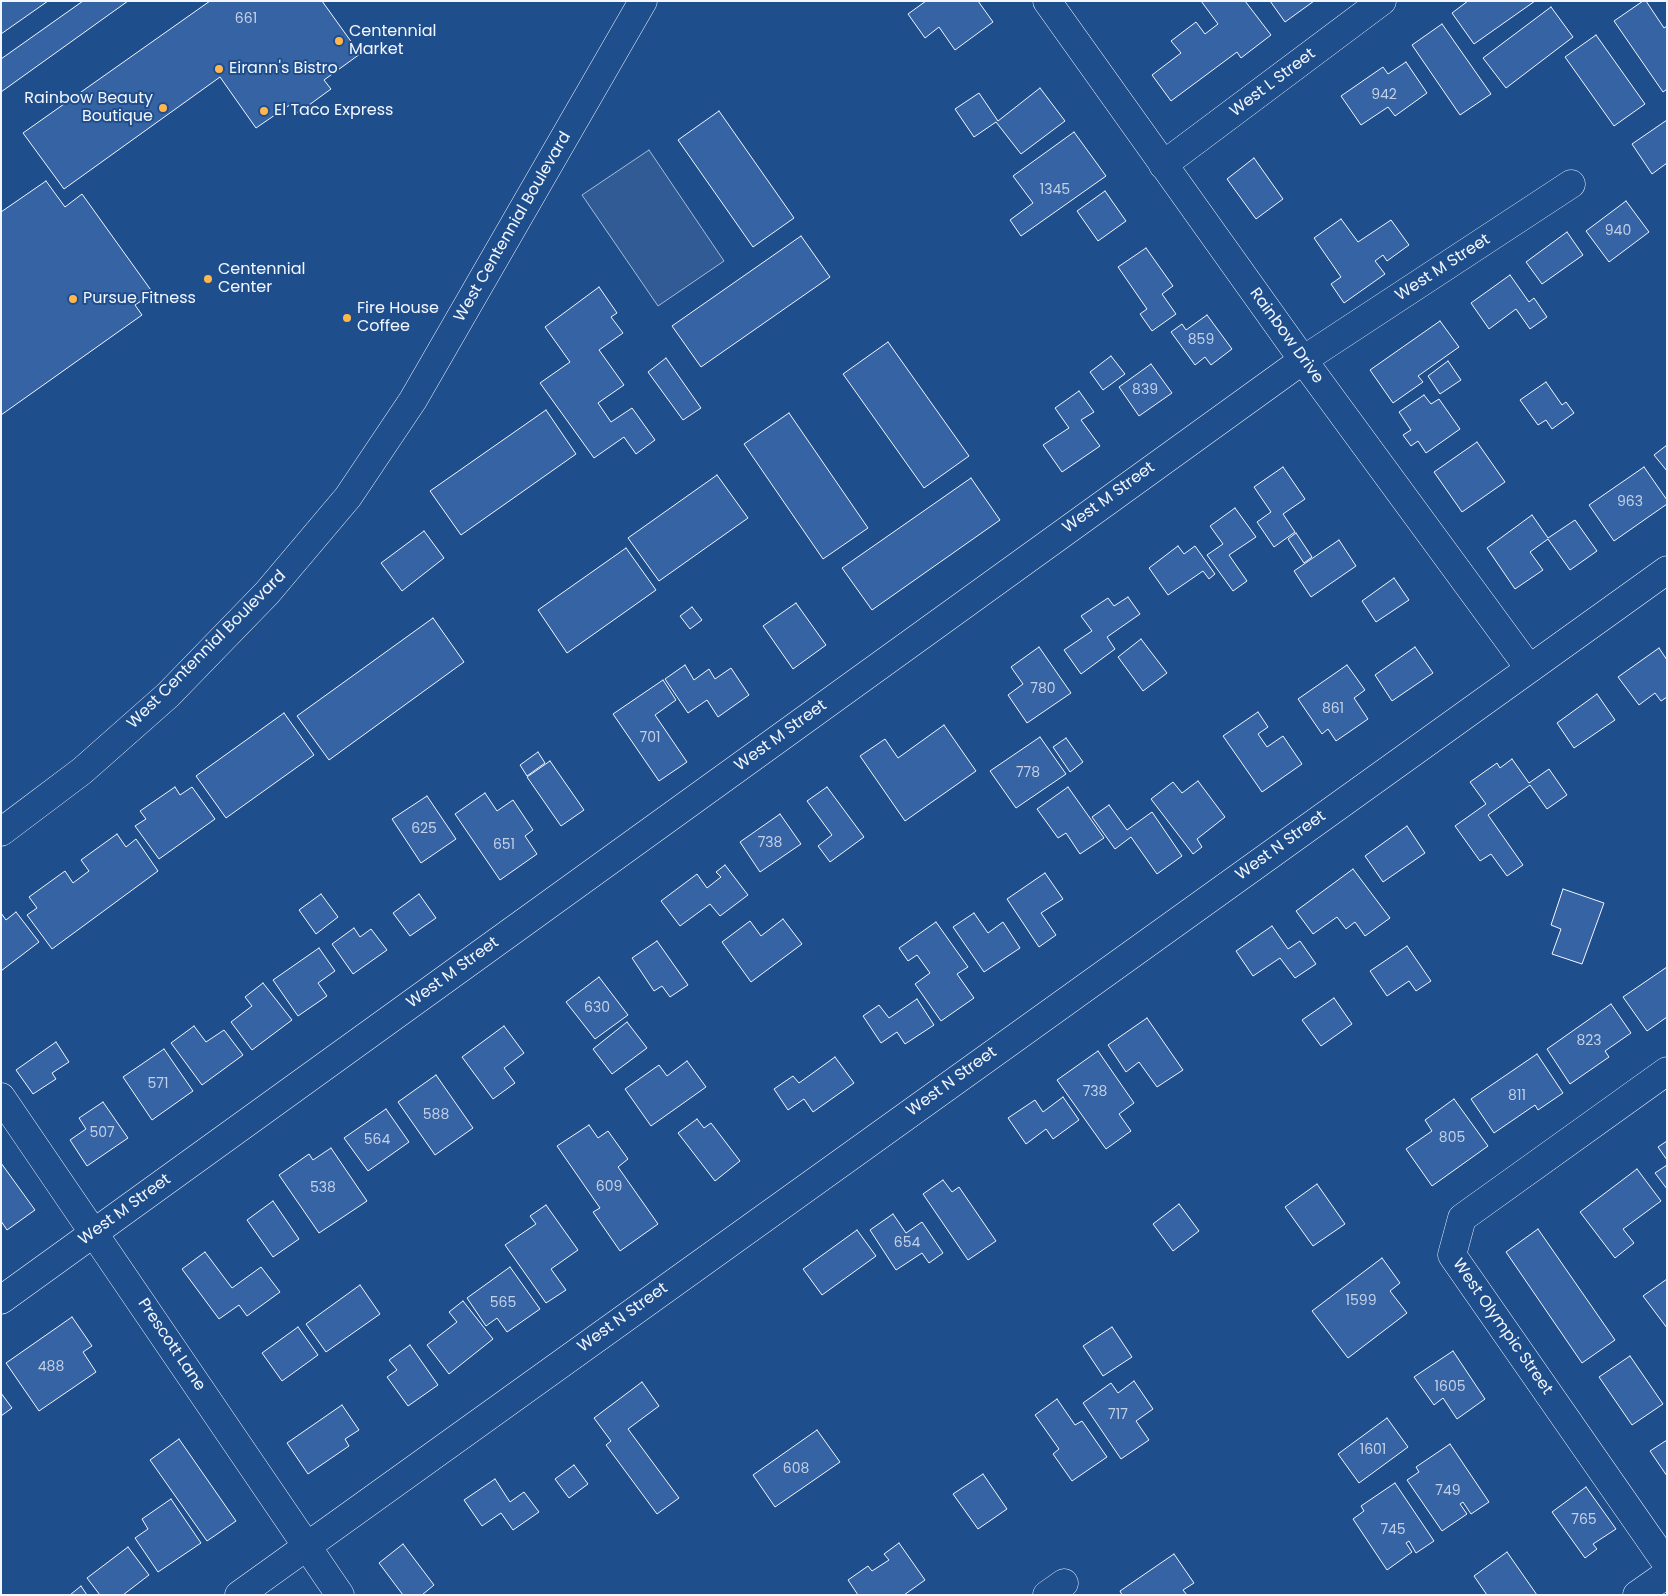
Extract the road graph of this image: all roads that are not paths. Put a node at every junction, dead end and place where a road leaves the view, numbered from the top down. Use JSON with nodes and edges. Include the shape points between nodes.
{"nodes":[{"id":1,"x":643,"y":1,"type":"edge"},
{"id":2,"x":1047,"y":1,"type":"edge"},
{"id":3,"x":1382,"y":1,"type":"edge"},
{"id":4,"x":1163,"y":165,"type":"junction"},
{"id":5,"x":1571,"y":184,"type":"dead end"},
{"id":6,"x":1303,"y":360,"type":"junction"},
{"id":7,"x":1667,"y":570,"type":"edge"},
{"id":8,"x":1529,"y":668,"type":"junction"},
{"id":9,"x":1,"y":832,"type":"edge"},
{"id":10,"x":1667,"y":1071,"type":"edge"},
{"id":11,"x":1,"y":1097,"type":"edge"},
{"id":12,"x":95,"y":1232,"type":"junction"},
{"id":13,"x":1,"y":1300,"type":"edge"},
{"id":14,"x":306,"y":1546,"type":"junction"},
{"id":15,"x":1667,"y":1564,"type":"edge"},
{"id":16,"x":1667,"y":1574,"type":"edge"},
{"id":17,"x":239,"y":1595,"type":"edge"},
{"id":18,"x":340,"y":1595,"type":"edge"},
{"id":19,"x":1637,"y":1595,"type":"edge"}],
"edges":[{"from":1,"to":9,"type":"street","name":"West Centennial Boulevard","via":[[413,400],[348,497],[267,593],[168,695],[82,772]]},
{"from":2,"to":4,"type":"street","name":"Rainbow Drive"},
{"from":3,"to":4,"type":"street","name":"West L Street"},
{"from":4,"to":6,"type":"street","name":"Rainbow Drive"},
{"from":5,"to":6,"type":"street","name":"West M Street"},
{"from":6,"to":8,"type":"street","name":"Rainbow Drive"},
{"from":6,"to":12,"type":"street","name":"West M Street"},
{"from":7,"to":8,"type":"street","name":"West N Street"},
{"from":8,"to":14,"type":"street","name":"West N Street"},
{"from":10,"to":15,"type":"street","name":"West Olympic Street","via":[[1462,1218],[1452,1255]]},
{"from":11,"to":12,"type":"street","name":"Prescott Lane"},
{"from":12,"to":13,"type":"street","name":"West M Street"},
{"from":12,"to":14,"type":"street","name":"Prescott Lane"},
{"from":14,"to":17,"type":"street","name":"West N Street"},
{"from":14,"to":18,"type":"street","name":"Prescott Lane"},
{"from":16,"to":19,"type":"street"}]}
